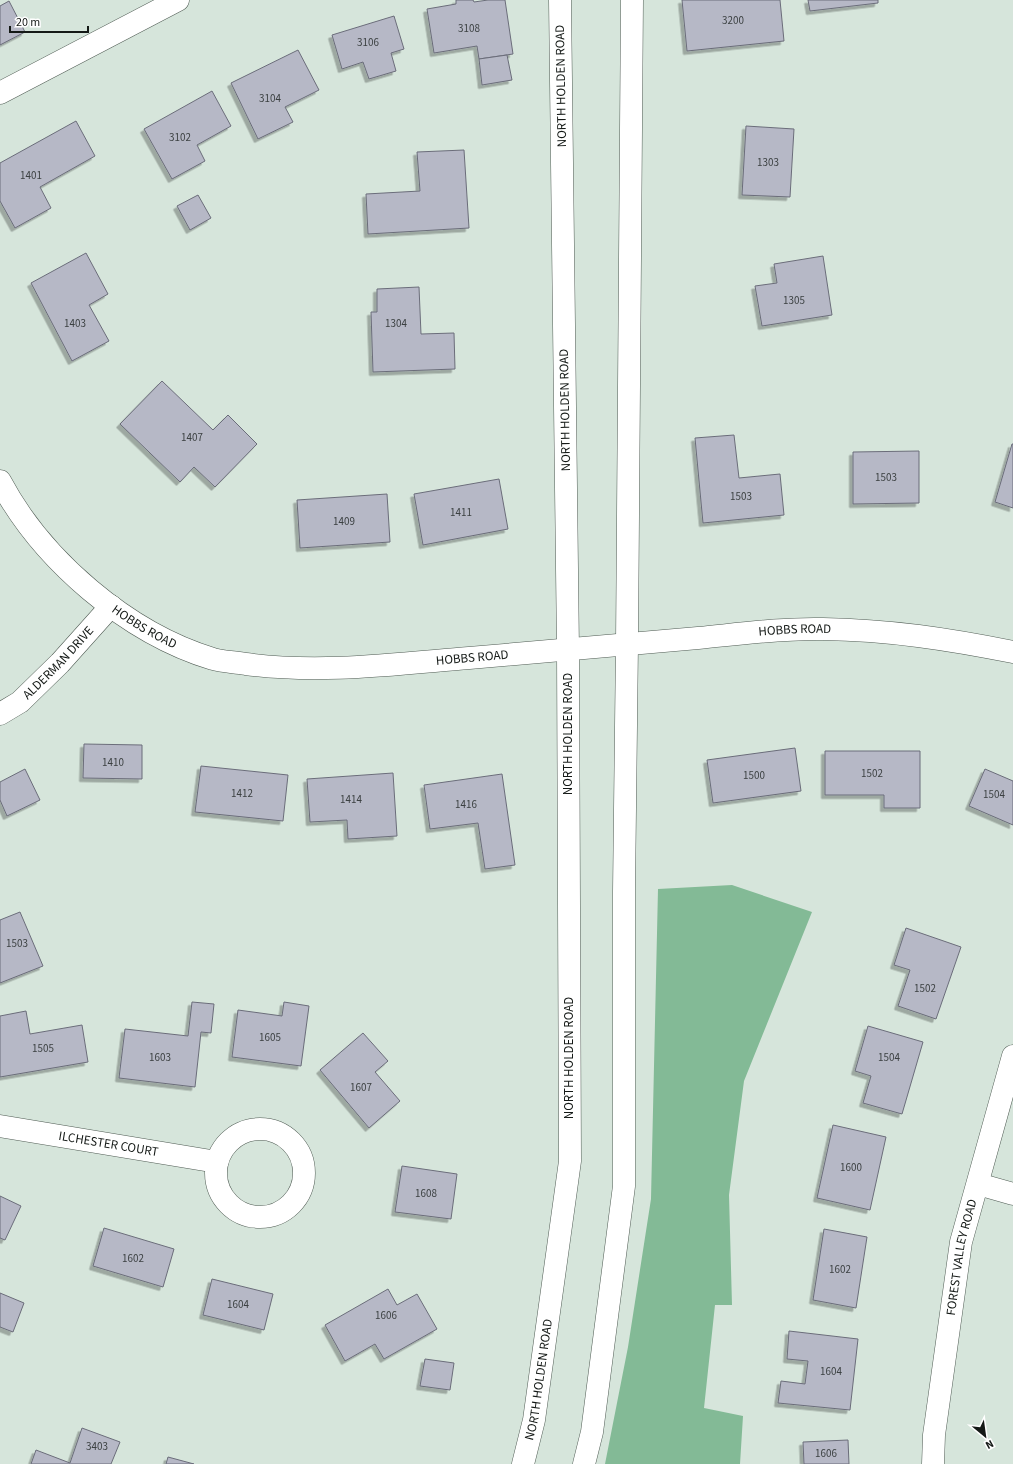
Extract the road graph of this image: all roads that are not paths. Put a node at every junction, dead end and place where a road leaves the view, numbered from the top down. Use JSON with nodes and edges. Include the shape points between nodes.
{"nodes":[{"id":1,"x":178,"y":0,"type":"edge"},
{"id":2,"x":560,"y":0,"type":"edge"},
{"id":3,"x":632,"y":0,"type":"edge"},
{"id":4,"x":0,"y":93,"type":"edge"},
{"id":5,"x":0,"y":481,"type":"edge"},
{"id":6,"x":111,"y":606,"type":"junction"},
{"id":7,"x":627,"y":644,"type":"junction"},
{"id":8,"x":568,"y":650,"type":"junction"},
{"id":9,"x":1013,"y":652,"type":"edge"},
{"id":10,"x":0,"y":714,"type":"edge"},
{"id":11,"x":1013,"y":1056,"type":"edge"},
{"id":12,"x":0,"y":1126,"type":"edge"},
{"id":13,"x":217,"y":1162,"type":"junction"},
{"id":14,"x":978,"y":1184,"type":"junction"},
{"id":15,"x":1013,"y":1194,"type":"edge"},
{"id":16,"x":523,"y":1464,"type":"edge"},
{"id":17,"x":584,"y":1464,"type":"edge"},
{"id":18,"x":933,"y":1464,"type":"edge"}],
"edges":[{"from":1,"to":4,"type":"main road"},
{"from":2,"to":8,"type":"main road","name":"NORTH HOLDEN ROAD"},
{"from":3,"to":7,"type":"main road"},
{"from":5,"to":6,"type":"main road","name":"HOBBS ROAD","via":[[23,517],[67,569]]},
{"from":6,"to":8,"type":"main road","name":"HOBBS ROAD","via":[[153,633],[188,649],[215,659],[269,667],[336,668]]},
{"from":6,"to":10,"type":"main road","name":"ALDERMAN DRIVE","via":[[60,663],[20,702]]},
{"from":7,"to":8,"type":"main road","name":"HOBBS ROAD"},
{"from":7,"to":9,"type":"main road","name":"HOBBS ROAD","via":[[819,629],[898,633],[955,640]]},
{"from":7,"to":17,"type":"main road","via":[[624,1186],[592,1432]]},
{"from":8,"to":16,"type":"main road","name":"NORTH HOLDEN ROAD","via":[[570,1162],[534,1420]]},
{"from":11,"to":14,"type":"main road","name":"FOREST VALLEY ROAD"},
{"from":12,"to":13,"type":"main road","name":"ILCHESTER COURT"},
{"from":13,"to":13,"type":"main road","via":[[219,1190],[226,1202],[251,1216],[265,1217],[279,1213],[291,1205],[299,1194],[304,1180],[304,1165],[298,1151],[289,1140],[276,1132],[262,1129],[247,1131],[234,1137],[223,1148]]},
{"from":14,"to":15,"type":"main road"},
{"from":14,"to":18,"type":"main road","name":"FOREST VALLEY ROAD","via":[[961,1242],[934,1435]]}]}
